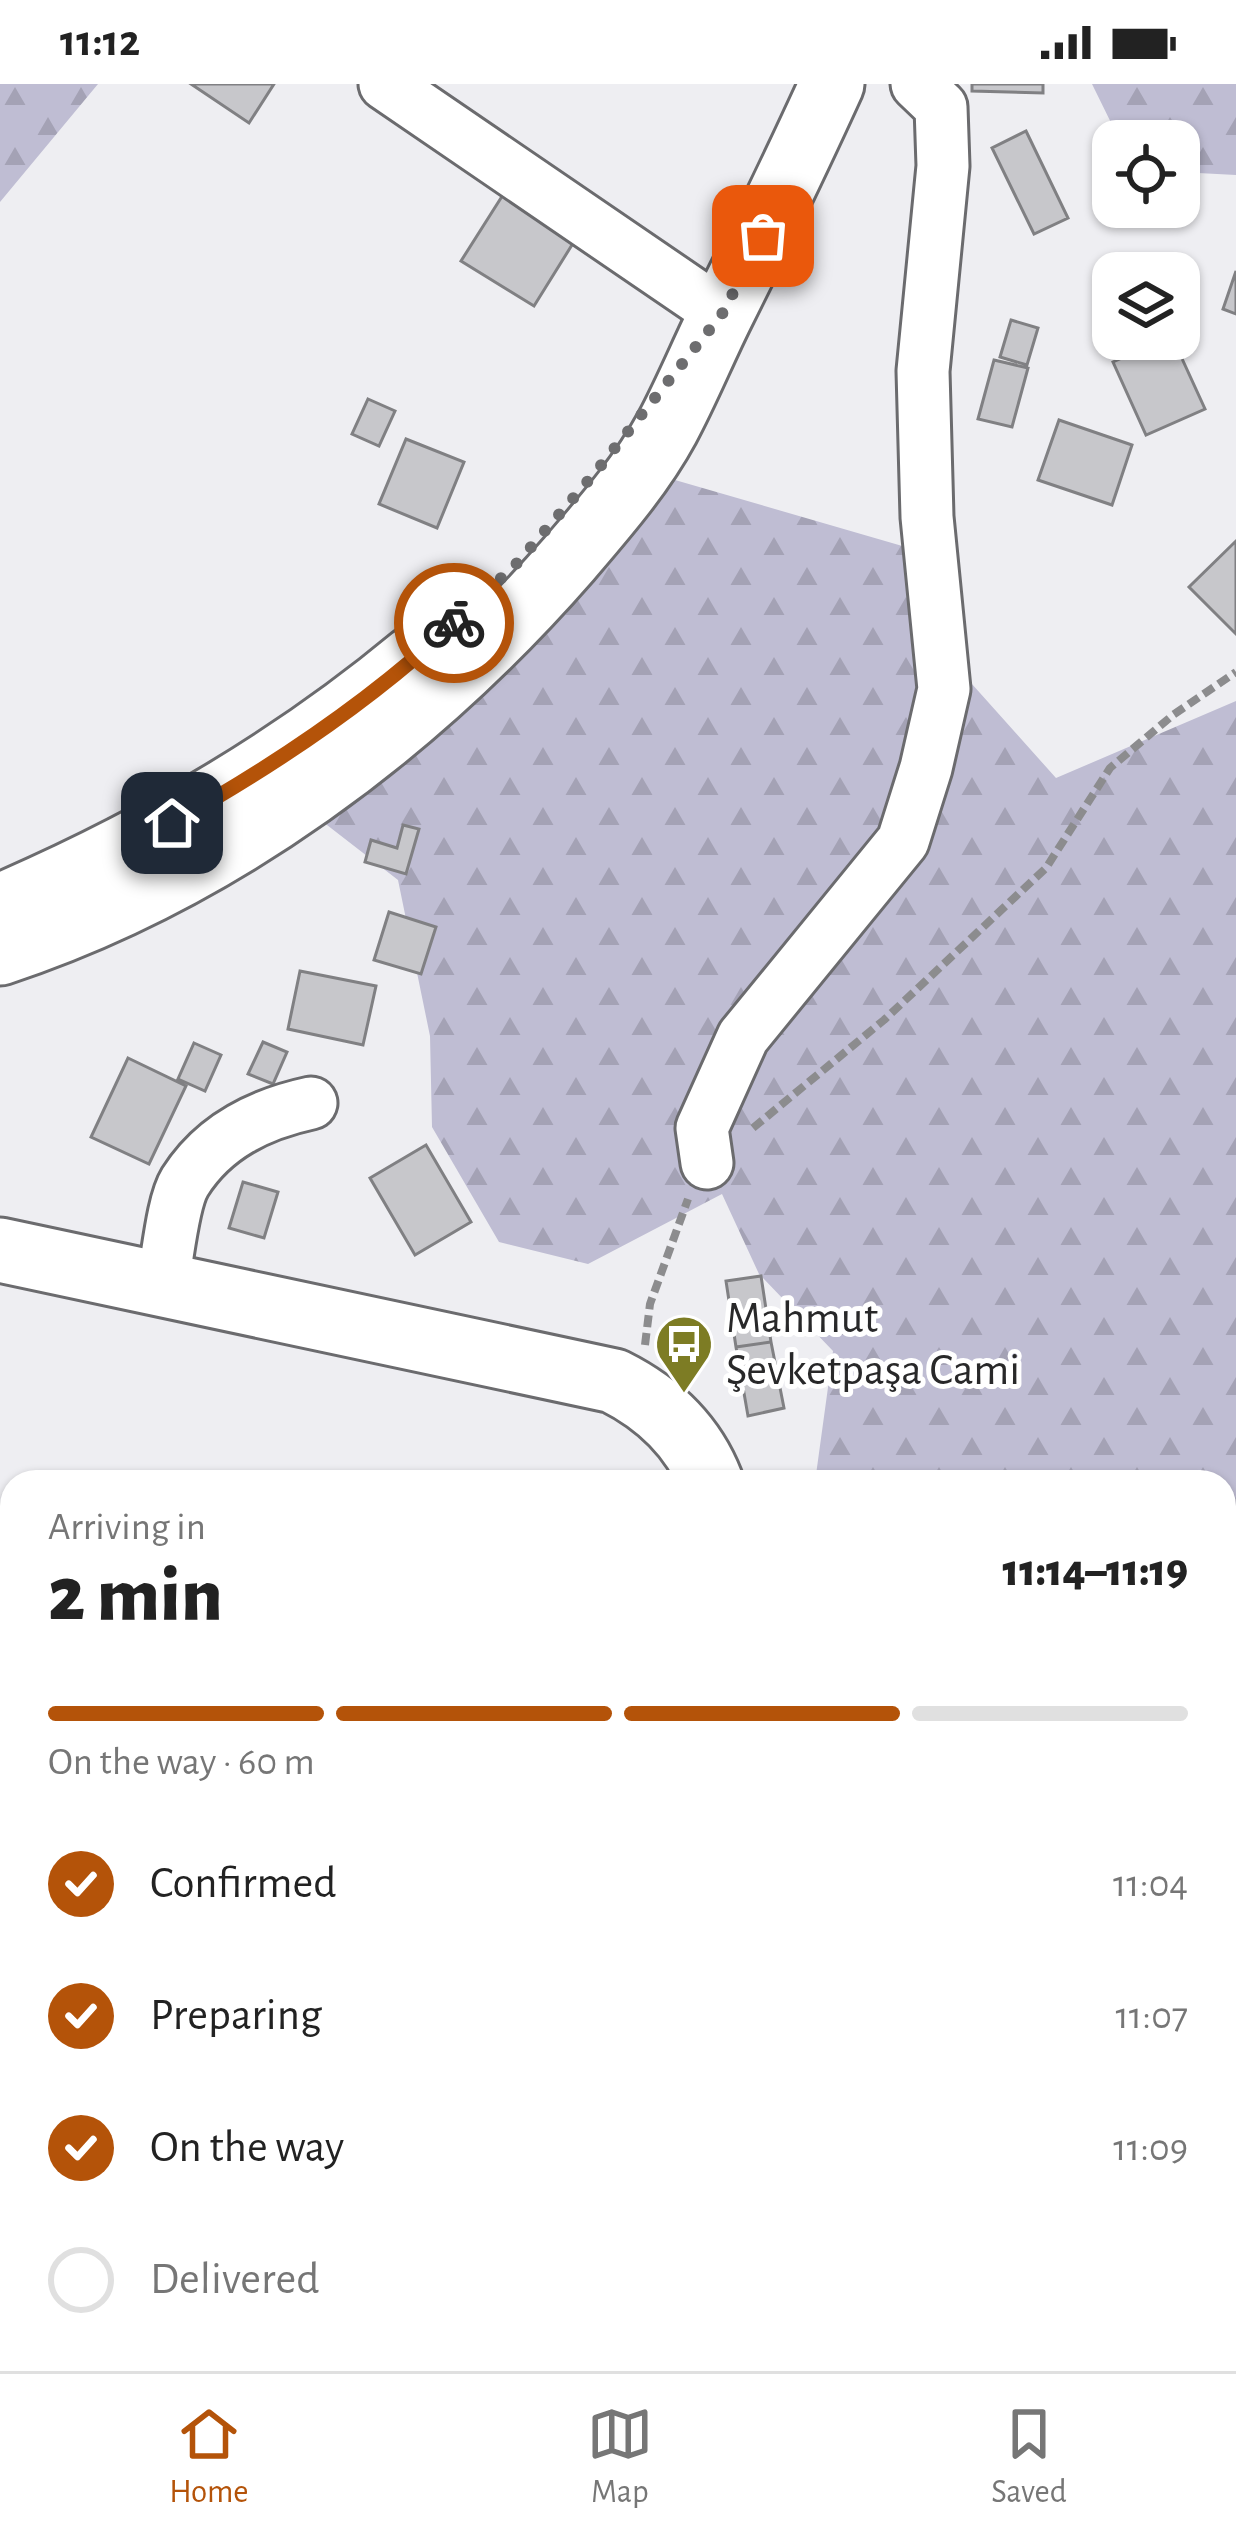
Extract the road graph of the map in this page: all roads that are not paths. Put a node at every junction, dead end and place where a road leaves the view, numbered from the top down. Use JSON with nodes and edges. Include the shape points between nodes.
{"nodes":[{"id":1,"x":385,"y":84,"type":"edge"},
{"id":2,"x":832,"y":84,"type":"edge"},
{"id":3,"x":917,"y":84,"type":"edge"},
{"id":4,"x":722,"y":314,"type":"junction"},
{"id":5,"x":5,"y":940,"type":"edge"},
{"id":6,"x":311,"y":1102,"type":"dead end"},
{"id":7,"x":707,"y":1163,"type":"road end"},
{"id":8,"x":0,"y":1250,"type":"edge"},
{"id":9,"x":162,"y":1285,"type":"junction"},
{"id":10,"x":706,"y":1470,"type":"edge"}],
"edges":[{"from":1,"to":4,"type":"street"},
{"from":2,"to":4,"type":"main road"},
{"from":3,"to":7,"type":"street","via":[[941,106],[943,166],[923,371],[944,689],[903,841],[743,1037],[703,1128]]},
{"from":4,"to":5,"type":"main road","via":[[666,430],[611,509],[461,670],[283,813],[159,884]]},
{"from":6,"to":9,"type":"street","via":[[269,1112],[226,1136],[183,1185]]},
{"from":8,"to":9,"type":"main road"},
{"from":9,"to":10,"type":"main road","via":[[583,1372],[640,1394],[671,1420]]}]}
